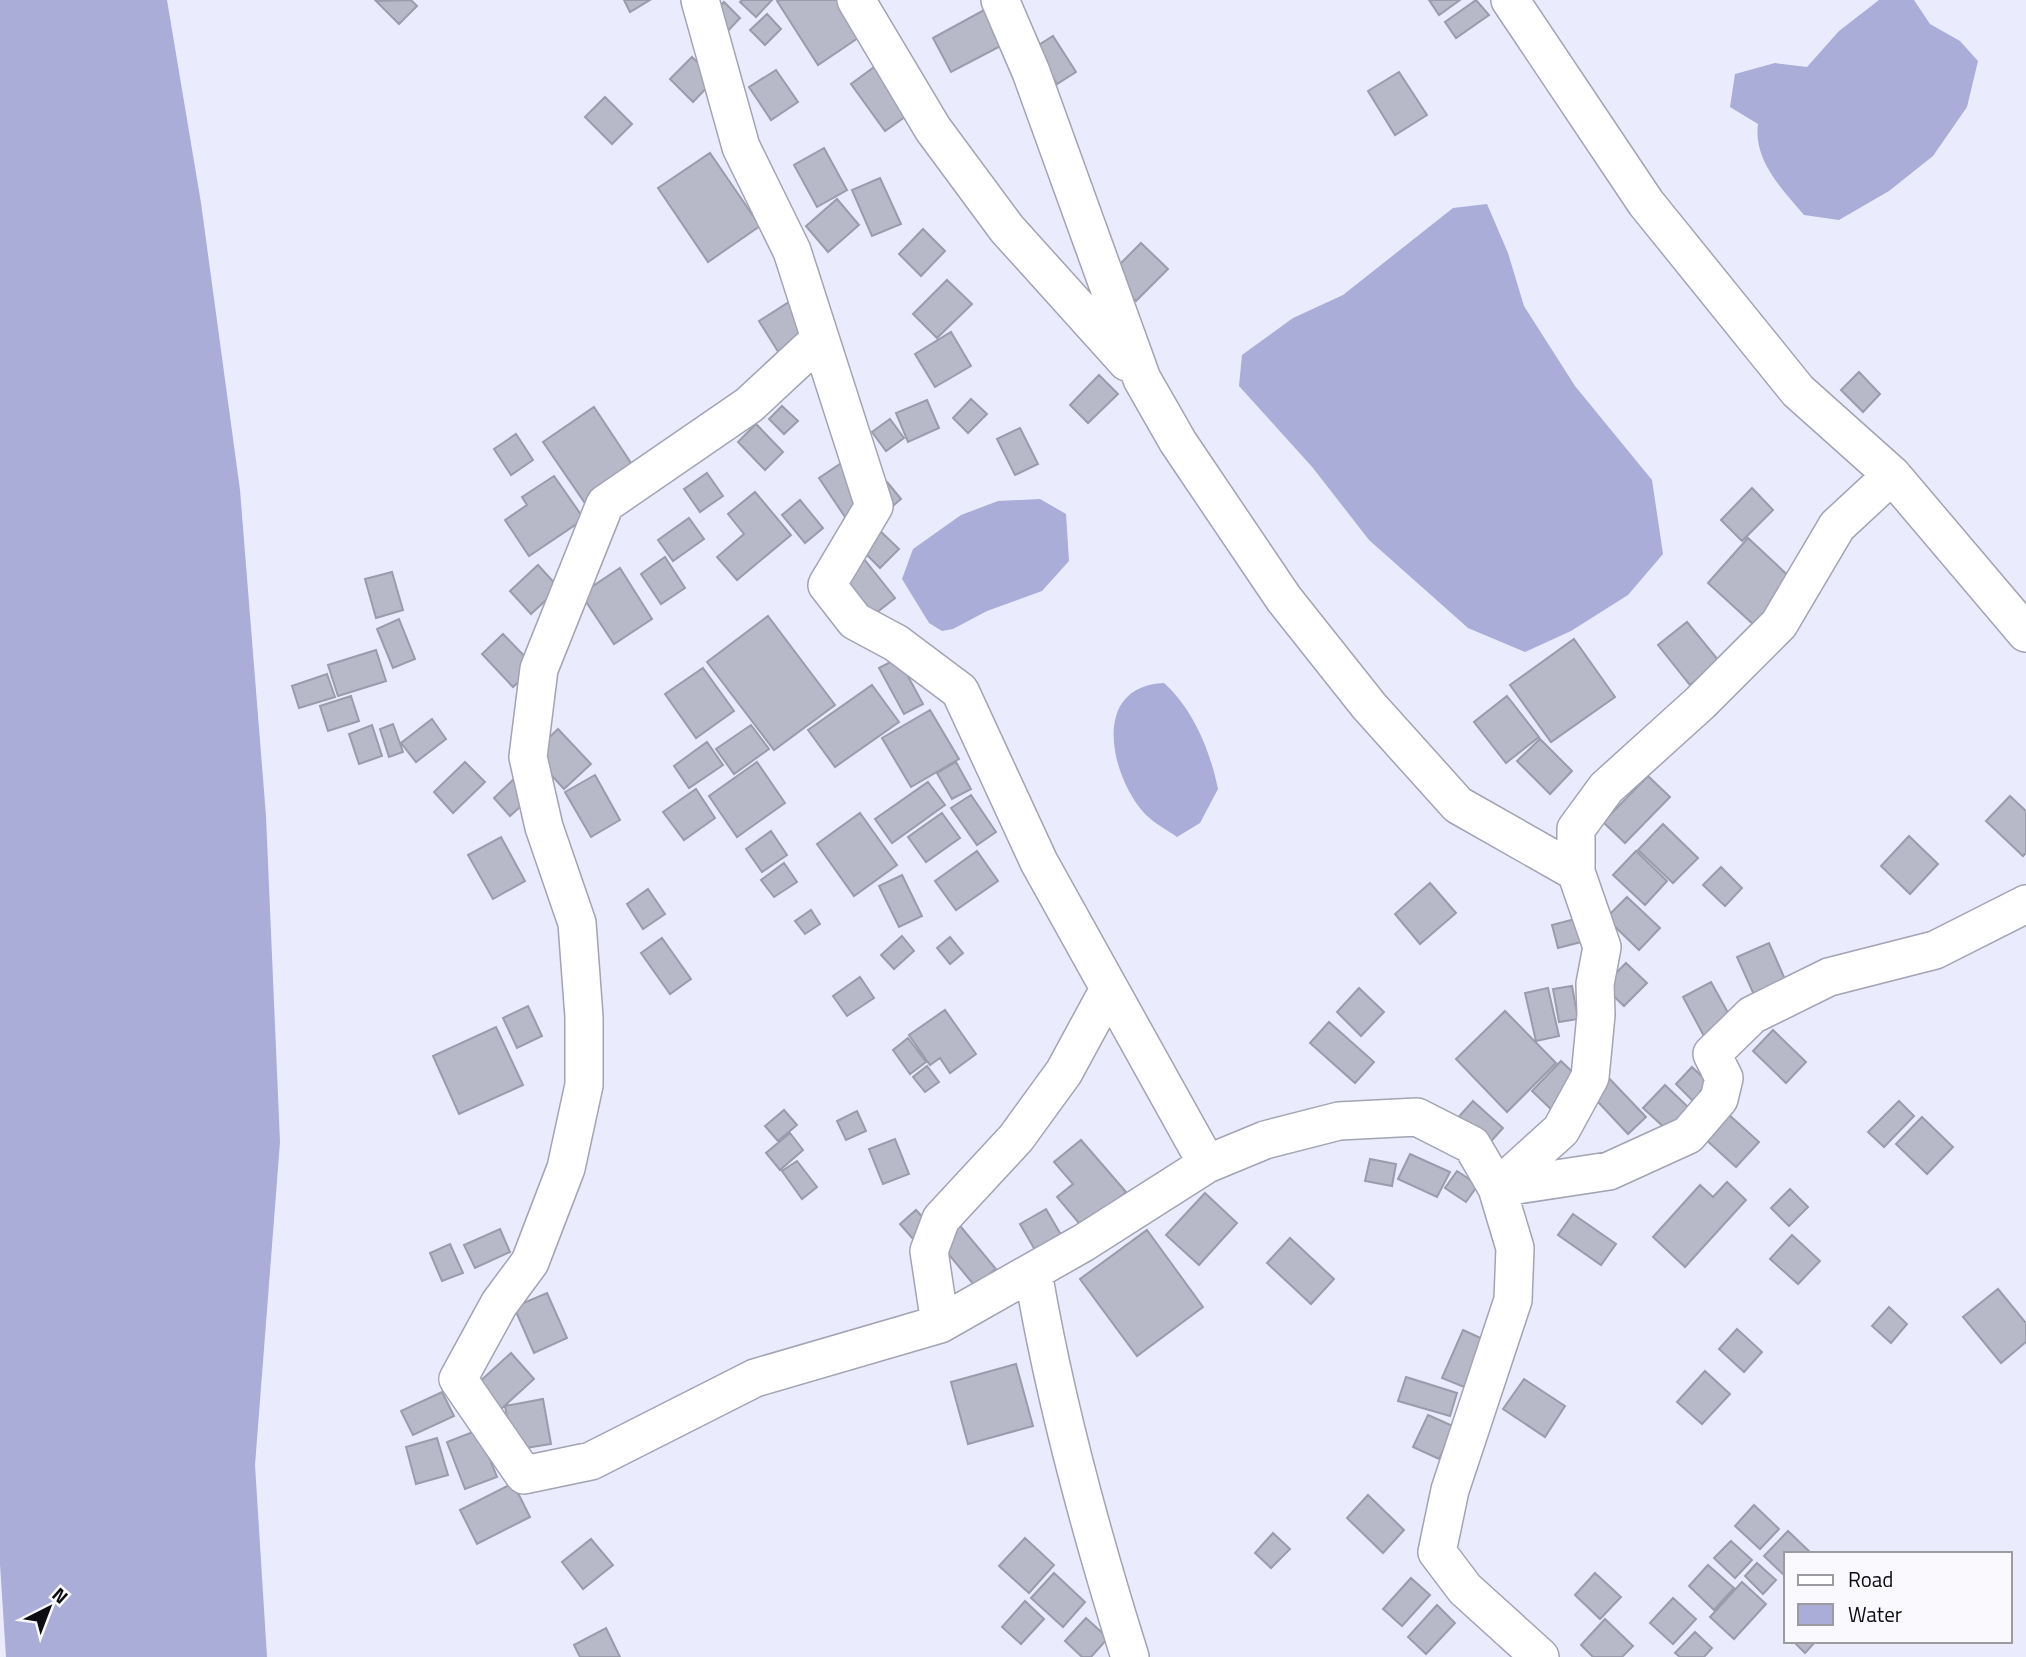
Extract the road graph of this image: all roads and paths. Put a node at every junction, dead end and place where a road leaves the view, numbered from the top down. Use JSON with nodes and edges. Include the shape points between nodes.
{"nodes":[{"id":1,"x":701,"y":0,"type":"edge"},
{"id":2,"x":856,"y":0,"type":"edge"},
{"id":3,"x":1000,"y":0,"type":"edge"},
{"id":4,"x":1510,"y":0,"type":"edge"},
{"id":5,"x":820,"y":339,"type":"junction"},
{"id":6,"x":1142,"y":379,"type":"junction"},
{"id":7,"x":1892,"y":475,"type":"junction"},
{"id":8,"x":2026,"y":632,"type":"edge"},
{"id":9,"x":1576,"y":872,"type":"junction"},
{"id":10,"x":2026,"y":904,"type":"edge"},
{"id":11,"x":1110,"y":989,"type":"junction"},
{"id":12,"x":1207,"y":1164,"type":"junction"},
{"id":13,"x":1497,"y":1188,"type":"junction"},
{"id":14,"x":1032,"y":1272,"type":"junction"},
{"id":15,"x":940,"y":1324,"type":"junction"},
{"id":16,"x":1130,"y":1657,"type":"edge"},
{"id":17,"x":1541,"y":1657,"type":"edge"}],
"edges":[{"from":1,"to":5,"type":"street","via":[[741,147],[792,251]]},
{"from":2,"to":6,"type":"street","via":[[933,129],[1007,229]]},
{"from":3,"to":6,"type":"street","via":[[1031,72]]},
{"from":4,"to":7,"type":"street","via":[[1654,214],[1798,391]]},
{"from":5,"to":11,"type":"street","via":[[874,506],[828,585],[855,621],[896,643],[960,691],[1039,862]]},
{"from":5,"to":15,"type":"street","via":[[750,404],[605,504],[539,669],[528,757],[544,827],[577,923],[584,1084],[566,1168],[530,1262],[499,1304],[458,1379],[524,1475],[591,1461],[755,1378]]},
{"from":6,"to":9,"type":"street","via":[[1178,442],[1284,598],[1369,706],[1458,805]]},
{"from":7,"to":8,"type":"street"},
{"from":7,"to":9,"type":"street","via":[[1837,526],[1779,624],[1606,788],[1576,829]]},
{"from":9,"to":13,"type":"street","via":[[1602,947],[1595,984],[1597,1015],[1590,1077],[1561,1130]]},
{"from":10,"to":13,"type":"street","via":[[1935,950],[1829,977],[1752,1014],[1712,1054],[1724,1078],[1719,1100],[1688,1135],[1609,1171]]},
{"from":11,"to":12,"type":"street"},
{"from":11,"to":15,"type":"street","via":[[1064,1072],[1016,1138],[942,1219],[929,1251]]},
{"from":12,"to":13,"type":"street","via":[[1265,1140],[1339,1121],[1417,1117],[1472,1145]]},
{"from":12,"to":14,"type":"street"},
{"from":13,"to":17,"type":"street","via":[[1515,1248],[1513,1300],[1450,1490],[1437,1552],[1465,1589]]},
{"from":14,"to":15,"type":"street"},
{"from":14,"to":16,"type":"street","via":[[1076,1474]]}]}
